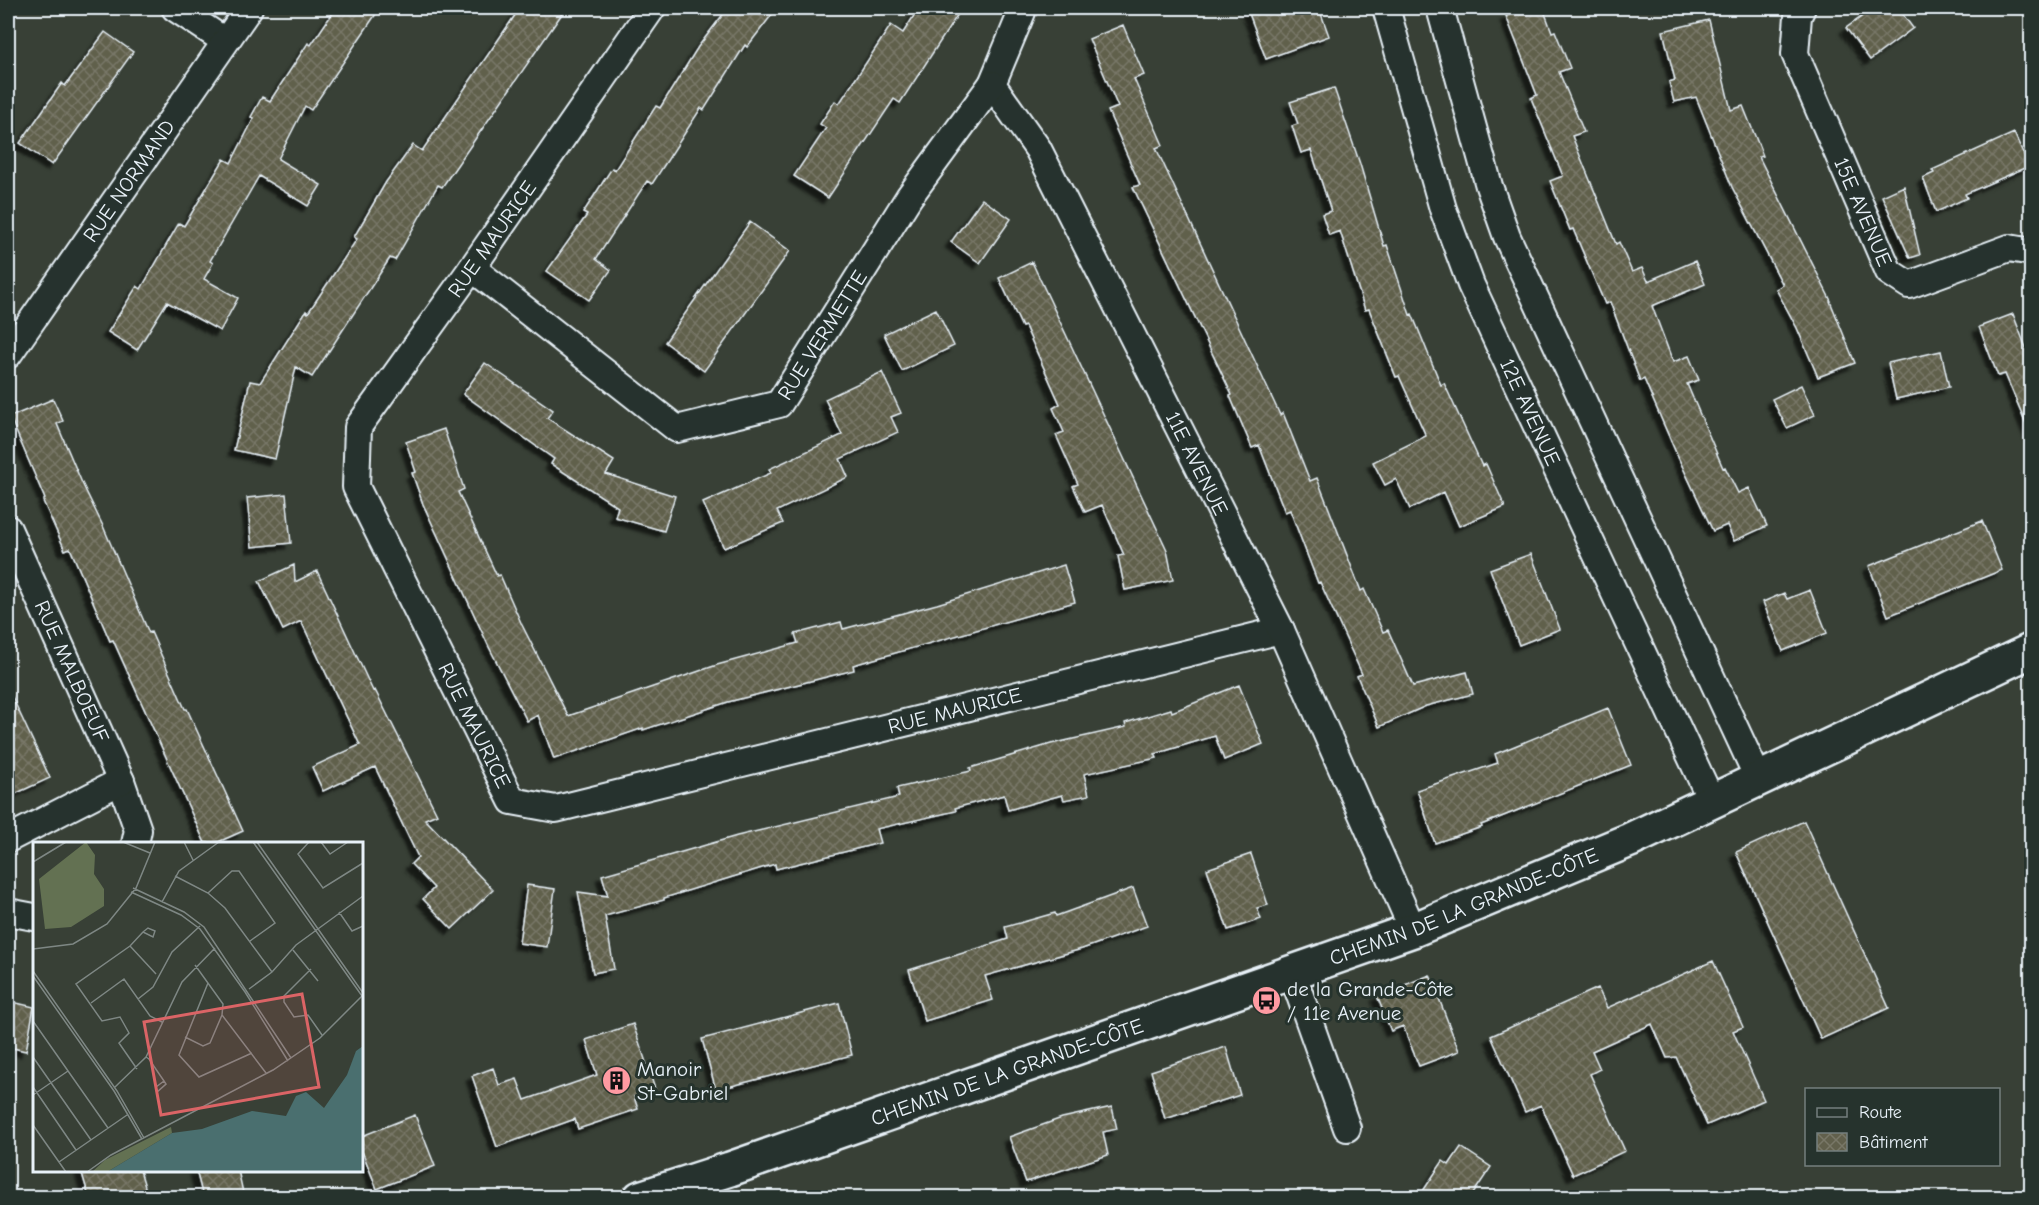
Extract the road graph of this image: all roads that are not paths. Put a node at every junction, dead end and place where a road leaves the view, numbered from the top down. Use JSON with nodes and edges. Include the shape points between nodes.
{"nodes":[{"id":1,"x":175,"y":8,"type":"edge"},
{"id":2,"x":249,"y":8,"type":"edge"},
{"id":3,"x":652,"y":8,"type":"edge"},
{"id":4,"x":1022,"y":8,"type":"edge"},
{"id":5,"x":1386,"y":8,"type":"edge"},
{"id":6,"x":1440,"y":8,"type":"edge"},
{"id":7,"x":1802,"y":8,"type":"edge"},
{"id":8,"x":225,"y":40,"type":"junction"},
{"id":9,"x":992,"y":84,"type":"junction"},
{"id":10,"x":2031,"y":252,"type":"edge"},
{"id":11,"x":472,"y":268,"type":"junction"},
{"id":12,"x":8,"y":355,"type":"edge"},
{"id":13,"x":8,"y":529,"type":"edge"},
{"id":14,"x":1281,"y":630,"type":"junction"},
{"id":15,"x":2031,"y":651,"type":"edge"},
{"id":16,"x":1759,"y":780,"type":"junction"},
{"id":17,"x":121,"y":781,"type":"junction"},
{"id":18,"x":1712,"y":802,"type":"junction"},
{"id":19,"x":8,"y":839,"type":"edge"},
{"id":20,"x":135,"y":842,"type":"edge"},
{"id":21,"x":8,"y":912,"type":"edge"},
{"id":22,"x":33,"y":916,"type":"edge"},
{"id":23,"x":1413,"y":930,"type":"junction"},
{"id":24,"x":1292,"y":973,"type":"junction"},
{"id":25,"x":1347,"y":1128,"type":"dead end"},
{"id":26,"x":640,"y":1197,"type":"edge"}],
"edges":[{"from":1,"to":8,"type":"street"},
{"from":2,"to":8,"type":"street","name":"RUE NORMAND"},
{"from":3,"to":11,"type":"street","name":"RUE MAURICE"},
{"from":4,"to":9,"type":"street"},
{"from":5,"to":18,"type":"street","name":"12E AVENUE","via":[[1443,209],[1471,285]]},
{"from":6,"to":16,"type":"street","via":[[1507,237]]},
{"from":7,"to":10,"type":"street","name":"15E AVENUE","via":[[1795,54],[1889,272],[1908,285],[2009,248]]},
{"from":8,"to":12,"type":"street","name":"RUE NORMAND"},
{"from":9,"to":11,"type":"street","name":"RUE VERMETTE","via":[[909,197],[779,404],[677,429]]},
{"from":9,"to":14,"type":"street","name":"11E AVENUE","via":[[1038,149]]},
{"from":11,"to":14,"type":"street","name":"RUE MAURICE","via":[[358,427],[356,487],[512,801],[556,809]]},
{"from":13,"to":17,"type":"street","name":"RUE MALBOEUF"},
{"from":14,"to":23,"type":"street","name":"11E AVENUE"},
{"from":15,"to":16,"type":"main road","name":"CHEMIN DE LA GRANDE-CÔTE"},
{"from":16,"to":18,"type":"main road","name":"CHEMIN DE LA GRANDE-CÔTE"},
{"from":17,"to":19,"type":"street"},
{"from":17,"to":20,"type":"street","name":"RUE MALBOEUF","via":[[138,830]]},
{"from":18,"to":23,"type":"main road","name":"CHEMIN DE LA GRANDE-CÔTE"},
{"from":21,"to":22,"type":"street"},
{"from":23,"to":24,"type":"main road","name":"CHEMIN DE LA GRANDE-CÔTE"},
{"from":24,"to":25,"type":"street"},
{"from":24,"to":26,"type":"main road","name":"CHEMIN DE LA GRANDE-CÔTE"}]}
